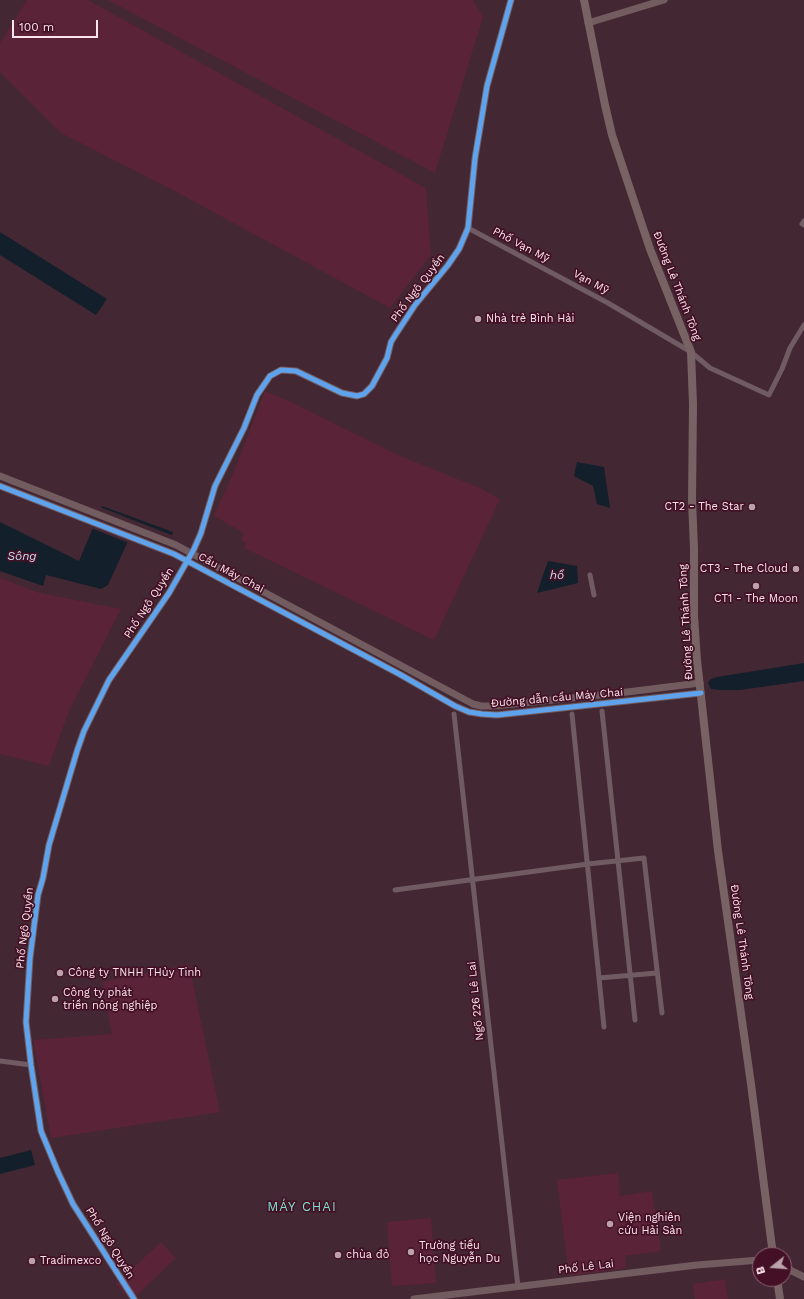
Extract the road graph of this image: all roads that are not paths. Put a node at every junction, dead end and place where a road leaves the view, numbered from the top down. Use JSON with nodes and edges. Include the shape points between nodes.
{"nodes":[{"id":1,"x":511,"y":0,"type":"edge"},
{"id":2,"x":584,"y":0,"type":"edge"},
{"id":3,"x":664,"y":0,"type":"edge"},
{"id":4,"x":588,"y":23,"type":"junction"},
{"id":5,"x":804,"y":221,"type":"edge"},
{"id":6,"x":804,"y":225,"type":"edge"},
{"id":7,"x":468,"y":228,"type":"junction"},
{"id":8,"x":563,"y":279,"type":"joint"},
{"id":9,"x":804,"y":326,"type":"edge"},
{"id":10,"x":691,"y":352,"type":"junction"},
{"id":11,"x":0,"y":476,"type":"edge"},
{"id":12,"x":0,"y":486,"type":"edge"},
{"id":13,"x":590,"y":575,"type":"dead end"},
{"id":14,"x":594,"y":595,"type":"dead end"},
{"id":15,"x":406,"y":667,"type":"joint"},
{"id":16,"x":401,"y":675,"type":"joint"},
{"id":17,"x":700,"y":683,"type":"junction"},
{"id":18,"x":701,"y":693,"type":"junction"},
{"id":19,"x":602,"y":711,"type":"dead end"},
{"id":20,"x":454,"y":714,"type":"dead end"},
{"id":21,"x":572,"y":714,"type":"dead end"},
{"id":22,"x":617,"y":861,"type":"junction"},
{"id":23,"x":588,"y":864,"type":"junction"},
{"id":24,"x":472,"y":880,"type":"junction"},
{"id":25,"x":395,"y":890,"type":"dead end"},
{"id":26,"x":657,"y":973,"type":"junction"},
{"id":27,"x":630,"y":975,"type":"junction"},
{"id":28,"x":599,"y":978,"type":"junction"},
{"id":29,"x":662,"y":1013,"type":"dead end"},
{"id":30,"x":635,"y":1020,"type":"dead end"},
{"id":31,"x":604,"y":1027,"type":"dead end"},
{"id":32,"x":0,"y":1061,"type":"edge"},
{"id":33,"x":31,"y":1065,"type":"junction"},
{"id":34,"x":772,"y":1247,"type":"edge"},
{"id":35,"x":752,"y":1261,"type":"edge"},
{"id":36,"x":792,"y":1271,"type":"edge"},
{"id":37,"x":804,"y":1277,"type":"edge"},
{"id":38,"x":518,"y":1287,"type":"junction"},
{"id":39,"x":778,"y":1287,"type":"edge"},
{"id":40,"x":134,"y":1299,"type":"edge"},
{"id":41,"x":414,"y":1299,"type":"edge"},
{"id":42,"x":780,"y":1299,"type":"edge"}],
"edges":[{"from":1,"to":7,"type":"street","name":"Phố Ngô Quyền","via":[[487,86]]},
{"from":2,"to":4,"type":"main road","name":"Đường Lê Thánh Tông"},
{"from":3,"to":4,"type":"street"},
{"from":4,"to":10,"type":"main road","name":"Đường Lê Thánh Tông","via":[[612,135],[650,249]]},
{"from":5,"to":6,"type":"street"},
{"from":7,"to":8,"type":"street","name":"Phố Vạn Mỹ"},
{"from":7,"to":33,"type":"street","name":"Phố Ngô Quyền","via":[[464,241],[452,260],[396,334],[387,358],[372,386],[364,394],[350,395],[296,371],[281,370],[270,376],[257,396],[215,486],[194,549],[169,593],[109,680],[77,751],[49,845],[38,896],[30,958],[26,1022]]},
{"from":8,"to":10,"type":"street","name":"Vạn Mỹ"},
{"from":9,"to":10,"type":"street","via":[[790,348],[769,396],[710,368]]},
{"from":10,"to":17,"type":"main road","name":"Đường Lê Thánh Tông","via":[[694,616]]},
{"from":11,"to":15,"type":"street","name":"Cầu Máy Chai","via":[[176,545]]},
{"from":12,"to":16,"type":"street","name":"Cầu Máy Chai","via":[[174,554]]},
{"from":13,"to":14,"type":"street"},
{"from":15,"to":17,"type":"street","name":"Đường dẫn cầu Máy Chai","via":[[481,706]]},
{"from":16,"to":18,"type":"street","name":"Đường dẫn cầu Máy Chai","via":[[454,706],[469,712],[497,715]]},
{"from":17,"to":18,"type":"main road","name":"Đường Lê Thánh Tông"},
{"from":18,"to":34,"type":"main road","name":"Đường Lê Thánh Tông","via":[[718,851]]},
{"from":19,"to":22,"type":"street"},
{"from":20,"to":24,"type":"street","name":"Ngõ 226 Lê Lai"},
{"from":21,"to":23,"type":"street"},
{"from":22,"to":23,"type":"street"},
{"from":22,"to":26,"type":"street","via":[[644,858]]},
{"from":22,"to":27,"type":"street"},
{"from":23,"to":24,"type":"street"},
{"from":23,"to":28,"type":"street"},
{"from":24,"to":25,"type":"street"},
{"from":24,"to":38,"type":"street","name":"Ngõ 226 Lê Lai"},
{"from":26,"to":27,"type":"street"},
{"from":26,"to":29,"type":"street"},
{"from":27,"to":28,"type":"street"},
{"from":27,"to":30,"type":"street"},
{"from":28,"to":31,"type":"street"},
{"from":32,"to":33,"type":"street"},
{"from":33,"to":40,"type":"street","name":"Phố Ngô Quyền","via":[[41,1131],[58,1172],[73,1204]]},
{"from":35,"to":38,"type":"street","name":"Phố Lê Lai"},
{"from":36,"to":37,"type":"street"},
{"from":38,"to":41,"type":"street","name":"Phố Lê Lai"},
{"from":39,"to":42,"type":"main road"}]}
